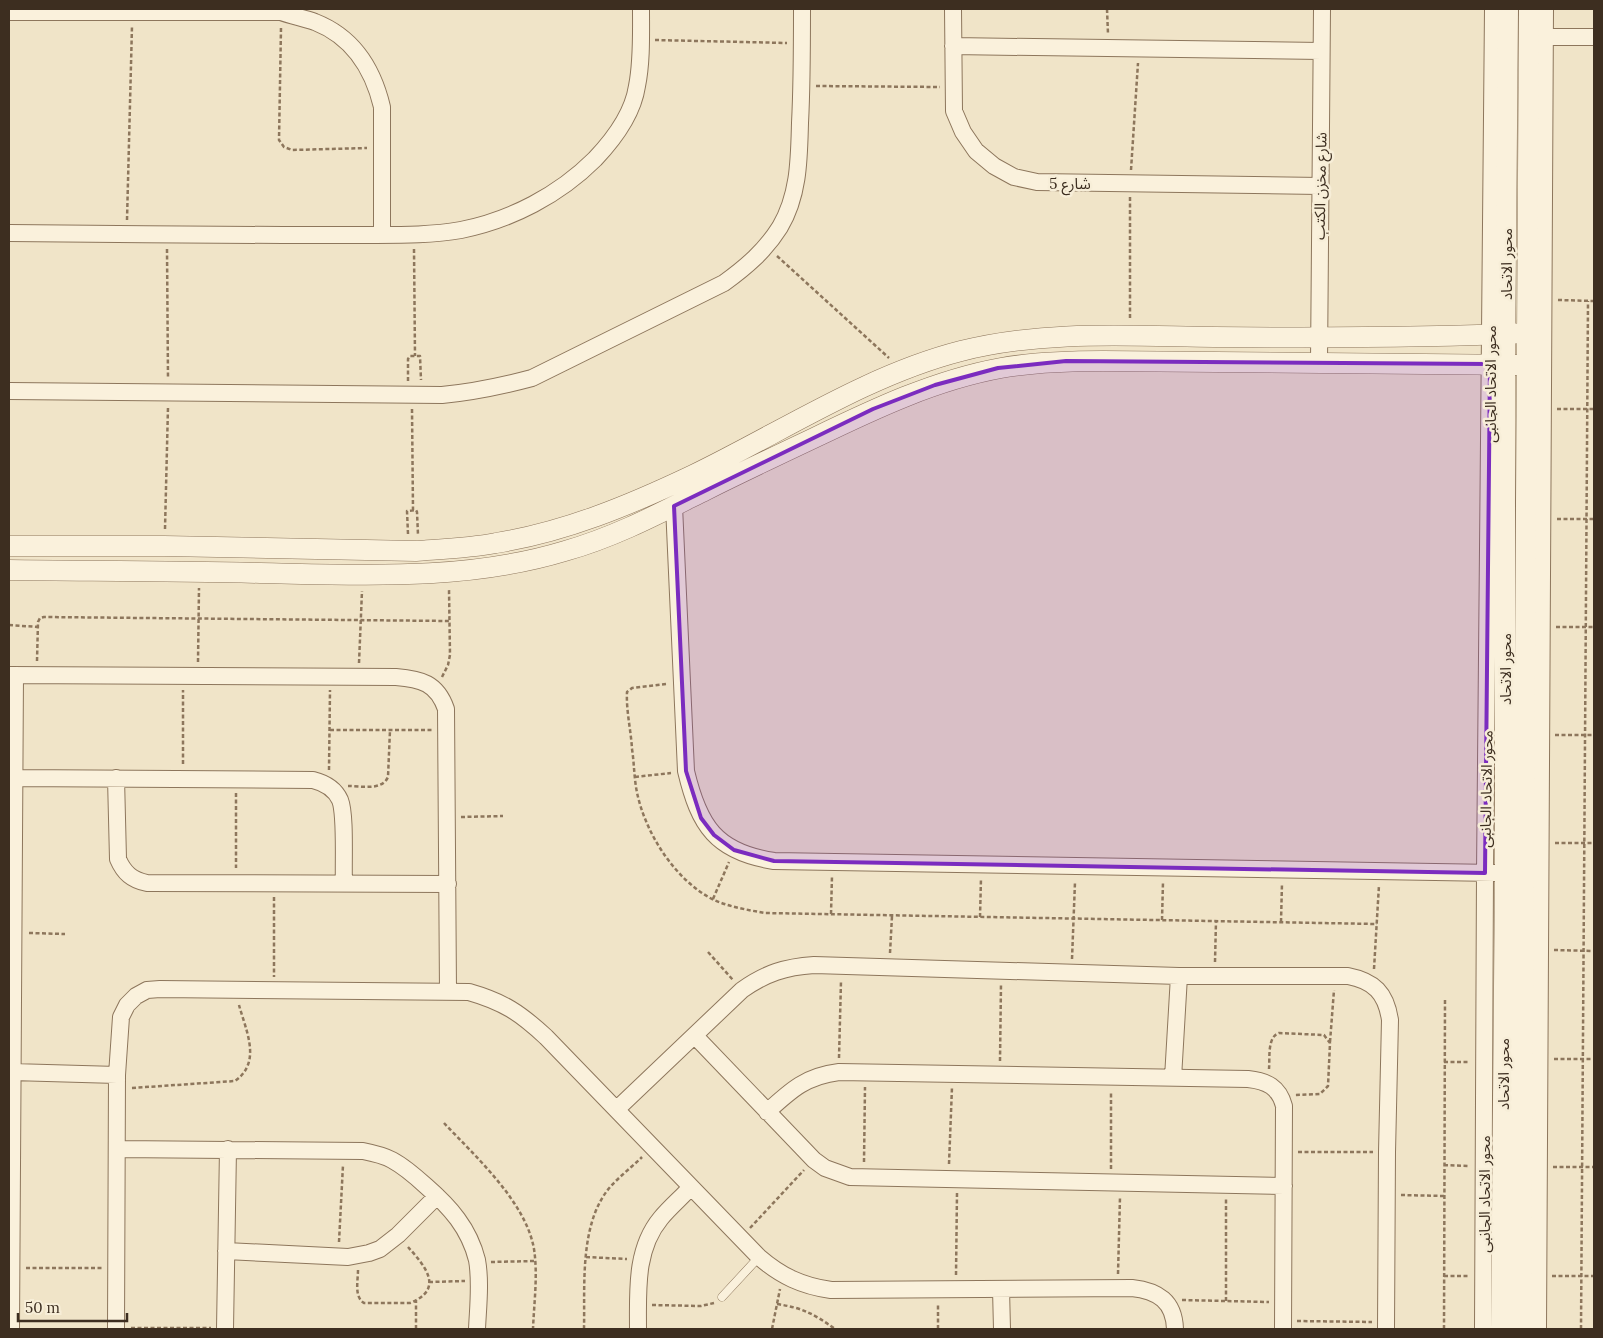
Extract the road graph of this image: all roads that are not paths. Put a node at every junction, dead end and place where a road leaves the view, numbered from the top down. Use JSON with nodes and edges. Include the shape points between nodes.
{"nodes":[{"id":1,"x":641,"y":9,"type":"edge"},
{"id":2,"x":802,"y":9,"type":"edge"},
{"id":3,"x":953,"y":9,"type":"edge"},
{"id":4,"x":1322,"y":9,"type":"edge"},
{"id":5,"x":1493,"y":9,"type":"edge"},
{"id":6,"x":1508,"y":9,"type":"edge"},
{"id":7,"x":1529,"y":9,"type":"edge"},
{"id":8,"x":1546,"y":9,"type":"edge"},
{"id":9,"x":9,"y":12,"type":"edge"},
{"id":10,"x":1507,"y":37,"type":"junction"},
{"id":11,"x":1537,"y":37,"type":"junction"},
{"id":12,"x":1594,"y":37,"type":"edge"},
{"id":13,"x":953,"y":46,"type":"junction"},
{"id":14,"x":1321,"y":51,"type":"junction"},
{"id":15,"x":1320,"y":186,"type":"junction"},
{"id":16,"x":9,"y":232,"type":"edge"},
{"id":17,"x":382,"y":235,"type":"junction"},
{"id":18,"x":1527,"y":333,"type":"junction"},
{"id":19,"x":1498,"y":334,"type":"junction"},
{"id":20,"x":1318,"y":338,"type":"junction"},
{"id":21,"x":1319,"y":362,"type":"junction"},
{"id":22,"x":1498,"y":364,"type":"junction"},
{"id":23,"x":1527,"y":365,"type":"junction"},
{"id":24,"x":9,"y":391,"type":"edge"},
{"id":25,"x":674,"y":506,"type":"junction"},
{"id":26,"x":9,"y":546,"type":"edge"},
{"id":27,"x":9,"y":570,"type":"edge"},
{"id":28,"x":12,"y":675,"type":"edge"},
{"id":29,"x":13,"y":778,"type":"junction"},
{"id":30,"x":116,"y":778,"type":"junction"},
{"id":31,"x":1495,"y":874,"type":"junction"},
{"id":32,"x":344,"y":883,"type":"junction"},
{"id":33,"x":448,"y":884,"type":"junction"},
{"id":34,"x":1179,"y":976,"type":"junction"},
{"id":35,"x":448,"y":992,"type":"junction"},
{"id":36,"x":695,"y":1036,"type":"junction"},
{"id":37,"x":12,"y":1072,"type":"junction"},
{"id":38,"x":1173,"y":1078,"type":"junction"},
{"id":39,"x":118,"y":1082,"type":"junction"},
{"id":40,"x":617,"y":1109,"type":"junction"},
{"id":41,"x":767,"y":1112,"type":"junction"},
{"id":42,"x":118,"y":1149,"type":"junction"},
{"id":43,"x":228,"y":1150,"type":"junction"},
{"id":44,"x":1284,"y":1186,"type":"junction"},
{"id":45,"x":690,"y":1188,"type":"junction"},
{"id":46,"x":437,"y":1196,"type":"junction"},
{"id":47,"x":226,"y":1251,"type":"junction"},
{"id":48,"x":759,"y":1257,"type":"junction"},
{"id":49,"x":1001,"y":1289,"type":"junction"},
{"id":50,"x":722,"y":1297,"type":"road end"},
{"id":51,"x":1283,"y":1325,"type":"edge"},
{"id":52,"x":1386,"y":1326,"type":"edge"},
{"id":53,"x":116,"y":1328,"type":"edge"},
{"id":54,"x":11,"y":1329,"type":"edge"},
{"id":55,"x":225,"y":1329,"type":"edge"},
{"id":56,"x":477,"y":1329,"type":"edge"},
{"id":57,"x":638,"y":1329,"type":"edge"},
{"id":58,"x":1002,"y":1329,"type":"edge"},
{"id":59,"x":1175,"y":1329,"type":"edge"},
{"id":60,"x":1483,"y":1329,"type":"edge"},
{"id":61,"x":1502,"y":1329,"type":"edge"},
{"id":62,"x":1521,"y":1329,"type":"edge"},
{"id":63,"x":1538,"y":1329,"type":"edge"}],
"edges":[{"from":1,"to":17,"type":"street","via":[[637,87],[619,130],[584,170],[540,201],[490,222],[460,230]]},
{"from":2,"to":24,"type":"street","via":[[798,178],[781,226],[767,246],[724,283],[532,378],[473,392],[414,395]]},
{"from":3,"to":13,"type":"street","name":"شارع 5"},
{"from":4,"to":14,"type":"street","name":"شارع مخزن الكتب"},
{"from":5,"to":19,"type":"street","name":"محور الاتحاد الجانبى"},
{"from":6,"to":10,"type":"street","name":"محور الاتحاد"},
{"from":7,"to":11,"type":"street","name":"محور الاتحاد"},
{"from":8,"to":11,"type":"street"},
{"from":9,"to":17,"type":"street","via":[[281,12],[332,31],[360,56],[371,72],[380,98]]},
{"from":10,"to":11,"type":"street"},
{"from":10,"to":19,"type":"street","name":"محور الاتحاد"},
{"from":11,"to":12,"type":"street"},
{"from":11,"to":18,"type":"street","name":"محور الاتحاد"},
{"from":11,"to":63,"type":"street","via":[[1544,300]]},
{"from":13,"to":14,"type":"street"},
{"from":13,"to":15,"type":"street","name":"شارع 5","via":[[954,111],[963,132],[976,151],[1014,177],[1037,182]]},
{"from":14,"to":15,"type":"street","name":"شارع مخزن الكتب"},
{"from":15,"to":20,"type":"street","name":"شارع مخزن الكتب"},
{"from":16,"to":17,"type":"street"},
{"from":18,"to":19,"type":"street"},
{"from":18,"to":23,"type":"street","name":"محور الاتحاد"},
{"from":19,"to":20,"type":"street"},
{"from":19,"to":22,"type":"street","name":"محور الاتحاد"},
{"from":20,"to":21,"type":"street","name":"شارع مخزن الكتب"},
{"from":20,"to":26,"type":"street","via":[[1062,336],[992,344],[950,354],[903,371],[815,412],[651,494],[598,516],[544,533],[496,543],[414,550]]},
{"from":21,"to":22,"type":"street"},
{"from":21,"to":25,"type":"street","via":[[1066,361],[998,368],[934,385],[881,406]]},
{"from":22,"to":23,"type":"street"},
{"from":22,"to":31,"type":"street","name":"محور الاتحاد"},
{"from":23,"to":62,"type":"street","name":"محور الاتحاد"},
{"from":25,"to":27,"type":"street","via":[[622,531],[567,551],[508,566],[449,573],[363,575]]},
{"from":25,"to":31,"type":"street","via":[[686,771],[701,818],[714,836],[734,850],[752,858],[774,861],[832,863]]},
{"from":28,"to":29,"type":"street"},
{"from":28,"to":33,"type":"street","via":[[330,676],[418,680],[439,694],[446,710]]},
{"from":29,"to":30,"type":"street"},
{"from":29,"to":37,"type":"street"},
{"from":30,"to":32,"type":"street","via":[[313,780],[329,786],[340,799],[342,808]]},
{"from":30,"to":32,"type":"street","via":[[117,853],[122,868],[137,881]]},
{"from":31,"to":60,"type":"street","name":"محور الاتحاد الجانبى","via":[[1485,1061]]},
{"from":31,"to":61,"type":"street","name":"محور الاتحاد"},
{"from":32,"to":33,"type":"street"},
{"from":33,"to":35,"type":"street"},
{"from":34,"to":36,"type":"street","via":[[793,967],[758,979],[742,990]]},
{"from":34,"to":38,"type":"street"},
{"from":34,"to":52,"type":"street","via":[[1348,976],[1361,979],[1382,995],[1390,1020]]},
{"from":35,"to":39,"type":"street","via":[[147,990],[127,1005],[121,1017]]},
{"from":35,"to":40,"type":"street","via":[[469,992],[511,1008],[546,1037]]},
{"from":36,"to":40,"type":"street"},
{"from":36,"to":41,"type":"street"},
{"from":37,"to":39,"type":"street"},
{"from":37,"to":54,"type":"street"},
{"from":38,"to":41,"type":"street","via":[[839,1072],[824,1074],[796,1086]]},
{"from":38,"to":44,"type":"street","via":[[1248,1079],[1276,1088],[1284,1106]]},
{"from":39,"to":42,"type":"street"},
{"from":40,"to":45,"type":"street"},
{"from":41,"to":44,"type":"street","via":[[814,1160],[837,1174],[850,1177]]},
{"from":42,"to":43,"type":"street"},
{"from":42,"to":53,"type":"street"},
{"from":43,"to":46,"type":"street","via":[[363,1151],[391,1159]]},
{"from":43,"to":47,"type":"street"},
{"from":44,"to":51,"type":"street"},
{"from":45,"to":48,"type":"street"},
{"from":45,"to":57,"type":"street","via":[[651,1232],[641,1260]]},
{"from":46,"to":47,"type":"street","via":[[398,1235],[380,1248],[358,1256]]},
{"from":46,"to":56,"type":"street","via":[[461,1223],[477,1262]]},
{"from":47,"to":55,"type":"street"},
{"from":48,"to":49,"type":"street","via":[[783,1276],[814,1288]]},
{"from":48,"to":50,"type":"lane"},
{"from":49,"to":58,"type":"street"},
{"from":49,"to":59,"type":"street","via":[[1144,1290],[1164,1300],[1174,1316]]}]}
